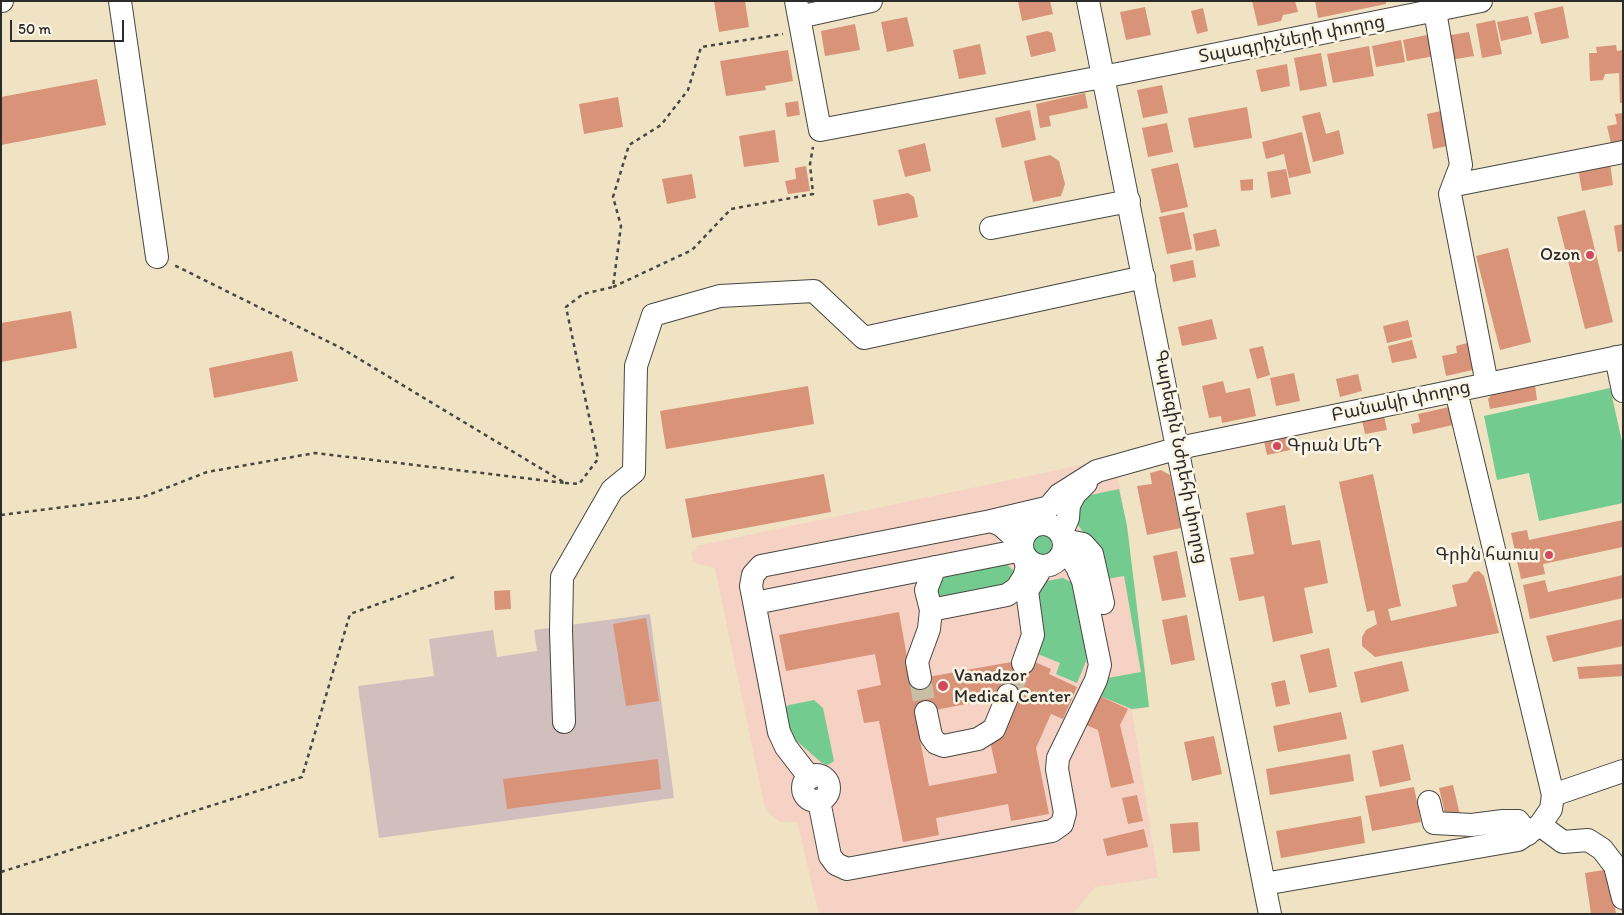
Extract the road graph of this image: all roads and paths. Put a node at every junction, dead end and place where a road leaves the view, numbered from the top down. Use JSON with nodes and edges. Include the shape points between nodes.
{"nodes":[{"id":1,"x":120,"y":1,"type":"edge"},
{"id":2,"x":871,"y":1,"type":"edge"},
{"id":3,"x":1088,"y":1,"type":"edge"},
{"id":4,"x":1481,"y":1,"type":"edge"},
{"id":5,"x":1448,"y":6,"type":"edge"},
{"id":6,"x":799,"y":16,"type":"edge"},
{"id":7,"x":1104,"y":77,"type":"junction"},
{"id":8,"x":824,"y":130,"type":"junction"},
{"id":9,"x":1623,"y":152,"type":"edge"},
{"id":10,"x":1455,"y":185,"type":"junction"},
{"id":11,"x":1129,"y":201,"type":"junction"},
{"id":12,"x":991,"y":228,"type":"dead end"},
{"id":13,"x":157,"y":257,"type":"joint"},
{"id":14,"x":1144,"y":277,"type":"junction"},
{"id":15,"x":613,"y":287,"type":"junction"},
{"id":16,"x":1619,"y":356,"type":"edge"},
{"id":17,"x":1487,"y":384,"type":"junction"},
{"id":18,"x":1456,"y":391,"type":"junction"},
{"id":19,"x":1623,"y":391,"type":"edge"},
{"id":20,"x":1179,"y":448,"type":"junction"},
{"id":21,"x":1097,"y":471,"type":"junction"},
{"id":22,"x":565,"y":483,"type":"junction"},
{"id":23,"x":1046,"y":508,"type":"junction"},
{"id":24,"x":1,"y":515,"type":"edge"},
{"id":25,"x":991,"y":521,"type":"junction"},
{"id":26,"x":1063,"y":541,"type":"junction"},
{"id":27,"x":1025,"y":544,"type":"junction"},
{"id":28,"x":1048,"y":566,"type":"junction"},
{"id":29,"x":935,"y":567,"type":"junction"},
{"id":30,"x":908,"y":573,"type":"junction"},
{"id":31,"x":454,"y":577,"type":"dead end"},
{"id":32,"x":929,"y":600,"type":"junction"},
{"id":33,"x":755,"y":603,"type":"junction"},
{"id":34,"x":1022,"y":662,"type":"tunnel mouth"},
{"id":35,"x":920,"y":678,"type":"tunnel mouth"},
{"id":36,"x":1008,"y":696,"type":"tunnel mouth"},
{"id":37,"x":926,"y":712,"type":"tunnel mouth"},
{"id":38,"x":564,"y":722,"type":"dead end"},
{"id":39,"x":1623,"y":771,"type":"edge"},
{"id":40,"x":1553,"y":795,"type":"junction"},
{"id":41,"x":1429,"y":802,"type":"dead end"},
{"id":42,"x":1534,"y":829,"type":"junction"},
{"id":43,"x":1,"y":872,"type":"edge"},
{"id":44,"x":1264,"y":884,"type":"junction"},
{"id":45,"x":1623,"y":898,"type":"edge"},
{"id":46,"x":1270,"y":914,"type":"edge"}],
"edges":[{"from":1,"to":13,"type":"street"},
{"from":2,"to":6,"type":"street"},
{"from":3,"to":7,"type":"street","name":"Գարեգին Նժդեհի փողոց"},
{"from":4,"to":5,"type":"street","name":"Տպագրիչների փողոց"},
{"from":5,"to":7,"type":"street","name":"Տպագրիչների փողոց"},
{"from":5,"to":10,"type":"street","via":[[1461,165]]},
{"from":6,"to":8,"type":"street"},
{"from":6,"to":15,"type":"path","via":[[702,47],[688,90],[661,125],[629,144],[613,197],[621,226]]},
{"from":7,"to":8,"type":"street","name":"Տպագրիչների փողոց"},
{"from":7,"to":11,"type":"street","name":"Գարեգին Նժդեհի փողոց"},
{"from":8,"to":15,"type":"path","via":[[815,138],[810,164],[813,194],[731,209],[692,250]]},
{"from":9,"to":10,"type":"street"},
{"from":10,"to":17,"type":"street","via":[[1450,194]]},
{"from":11,"to":12,"type":"street"},
{"from":11,"to":14,"type":"street","name":"Գարեգին Նժդեհի փողոց"},
{"from":13,"to":22,"type":"path","via":[[341,348]]},
{"from":14,"to":20,"type":"street","name":"Գարեգին Նժդեհի փողոց"},
{"from":14,"to":38,"type":"street","via":[[864,338],[814,291],[720,296],[653,316],[636,366],[634,472],[612,490],[562,577]]},
{"from":15,"to":22,"type":"path","via":[[583,294],[566,306],[598,459],[579,484]]},
{"from":16,"to":17,"type":"street","name":"Բանակի փողոց"},
{"from":16,"to":19,"type":"street"},
{"from":17,"to":18,"type":"street","name":"Բանակի փողոց"},
{"from":18,"to":20,"type":"street","name":"Բանակի փողոց"},
{"from":18,"to":40,"type":"street"},
{"from":20,"to":21,"type":"street","name":"Բանակի փողոց"},
{"from":20,"to":44,"type":"street","name":"Գարեգին Նժդեհի փողոց"},
{"from":21,"to":23,"type":"street","name":"Բանակի փողոց","via":[[1076,482]]},
{"from":21,"to":26,"type":"street","via":[[1075,494]]},
{"from":22,"to":24,"type":"path","via":[[315,453],[208,472],[143,497]]},
{"from":23,"to":25,"type":"street"},
{"from":23,"to":27,"type":"street"},
{"from":25,"to":27,"type":"street"},
{"from":25,"to":33,"type":"street","via":[[761,566],[753,575],[751,586]]},
{"from":26,"to":27,"type":"street","via":[[1051,526],[1045,524]]},
{"from":26,"to":28,"type":"street","via":[[1059,559]]},
{"from":26,"to":33,"type":"street","via":[[1082,581],[1100,665],[1096,680],[1058,758],[1065,813],[1062,824],[1052,831],[847,869],[836,864],[830,856],[819,801],[809,799],[804,791],[810,778],[786,747],[779,732]]},
{"from":27,"to":28,"type":"street","via":[[1035,565]]},
{"from":27,"to":29,"type":"street"},
{"from":27,"to":32,"type":"street","via":[[1027,567],[1024,577],[1007,595]]},
{"from":28,"to":34,"type":"street","via":[[1038,573],[1027,591],[1033,635]]},
{"from":29,"to":30,"type":"street"},
{"from":29,"to":32,"type":"street"},
{"from":30,"to":32,"type":"street","via":[[918,579]]},
{"from":30,"to":33,"type":"street"},
{"from":31,"to":43,"type":"path","via":[[350,614],[302,777]]},
{"from":32,"to":35,"type":"street","via":[[929,629],[917,662]]},
{"from":36,"to":37,"type":"street","via":[[994,729],[978,739],[944,746],[931,736]]},
{"from":39,"to":40,"type":"street"},
{"from":40,"to":42,"type":"street","via":[[1551,809]]},
{"from":41,"to":42,"type":"street","via":[[1434,823],[1472,825],[1503,820],[1518,821]]},
{"from":42,"to":44,"type":"street","via":[[1518,840]]},
{"from":42,"to":45,"type":"street","via":[[1562,842],[1588,840],[1602,849],[1615,866]]},
{"from":44,"to":46,"type":"street","name":"Գարեգին Նժդեհի փողոց"}]}
